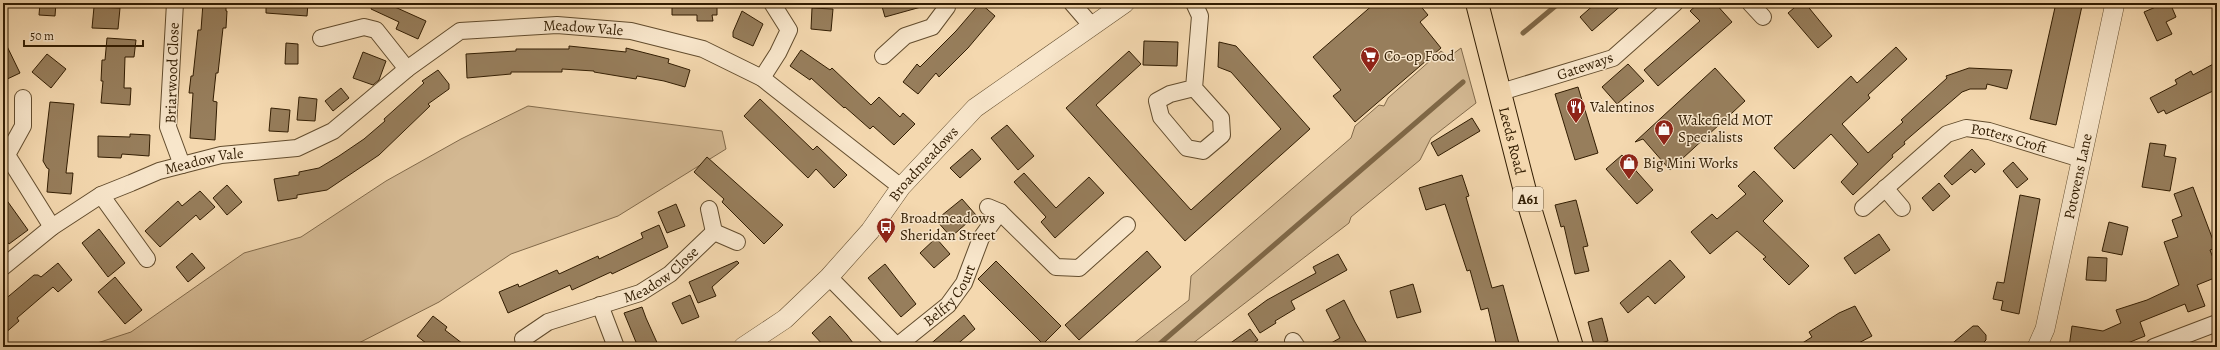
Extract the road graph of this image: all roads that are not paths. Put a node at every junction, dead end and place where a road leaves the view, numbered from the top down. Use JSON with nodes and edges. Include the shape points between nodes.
{"nodes":[{"id":1,"x":175,"y":3,"type":"edge"},
{"id":2,"x":772,"y":3,"type":"edge"},
{"id":3,"x":946,"y":3,"type":"edge"},
{"id":4,"x":1072,"y":3,"type":"edge"},
{"id":5,"x":1125,"y":3,"type":"edge"},
{"id":6,"x":1194,"y":3,"type":"edge"},
{"id":7,"x":1478,"y":3,"type":"edge"},
{"id":8,"x":1675,"y":3,"type":"edge"},
{"id":9,"x":1750,"y":3,"type":"edge"},
{"id":10,"x":2115,"y":3,"type":"edge"},
{"id":11,"x":1763,"y":17,"type":"dead end"},
{"id":12,"x":1091,"y":25,"type":"junction"},
{"id":13,"x":321,"y":38,"type":"dead end"},
{"id":14,"x":883,"y":56,"type":"dead end"},
{"id":15,"x":407,"y":69,"type":"junction"},
{"id":16,"x":762,"y":78,"type":"junction"},
{"id":17,"x":1194,"y":88,"type":"dead end"},
{"id":18,"x":1501,"y":92,"type":"junction"},
{"id":19,"x":23,"y":98,"type":"dead end"},
{"id":20,"x":5,"y":155,"type":"edge"},
{"id":21,"x":2081,"y":159,"type":"junction"},
{"id":22,"x":182,"y":165,"type":"junction"},
{"id":23,"x":901,"y":187,"type":"junction"},
{"id":24,"x":1885,"y":188,"type":"junction"},
{"id":25,"x":101,"y":195,"type":"junction"},
{"id":26,"x":1863,"y":208,"type":"dead end"},
{"id":27,"x":1902,"y":208,"type":"dead end"},
{"id":28,"x":708,"y":210,"type":"dead end"},
{"id":29,"x":1127,"y":225,"type":"dead end"},
{"id":30,"x":52,"y":227,"type":"junction"},
{"id":31,"x":714,"y":232,"type":"junction"},
{"id":32,"x":737,"y":242,"type":"dead end"},
{"id":33,"x":147,"y":259,"type":"dead end"},
{"id":34,"x":3,"y":267,"type":"edge"},
{"id":35,"x":829,"y":277,"type":"junction"},
{"id":36,"x":600,"y":305,"type":"junction"},
{"id":37,"x":2217,"y":323,"type":"edge"},
{"id":38,"x":523,"y":339,"type":"dead end"},
{"id":39,"x":616,"y":347,"type":"edge"},
{"id":40,"x":743,"y":347,"type":"edge"},
{"id":41,"x":898,"y":347,"type":"edge"},
{"id":42,"x":1572,"y":347,"type":"edge"},
{"id":43,"x":2036,"y":347,"type":"edge"},
{"id":44,"x":2154,"y":347,"type":"edge"}],
"edges":[{"from":1,"to":22,"type":"street","name":"Briarwood Close","via":[[168,127]]},
{"from":2,"to":16,"type":"street","via":[[789,30]]},
{"from":3,"to":14,"type":"street","via":[[947,7],[932,27],[905,36]]},
{"from":4,"to":12,"type":"street"},
{"from":5,"to":12,"type":"street","name":"Broadmeadows"},
{"from":6,"to":17,"type":"street","via":[[1200,16]]},
{"from":7,"to":18,"type":"main road","name":"Leeds Road","number":"A61"},
{"from":8,"to":18,"type":"street","name":"Gateways","via":[[1613,58]]},
{"from":9,"to":11,"type":"street"},
{"from":10,"to":21,"type":"street","name":"Potovens Lane"},
{"from":12,"to":23,"type":"street","name":"Broadmeadows","via":[[975,108]]},
{"from":13,"to":15,"type":"street","via":[[364,27],[376,30]]},
{"from":15,"to":16,"type":"street","name":"Meadow Vale","via":[[460,31],[557,25],[631,31],[703,49]]},
{"from":15,"to":22,"type":"street","name":"Meadow Vale","via":[[333,131],[298,148],[221,155]]},
{"from":16,"to":23,"type":"street","name":"Meadow Vale"},
{"from":18,"to":42,"type":"main road","name":"Leeds Road","number":"A61","via":[[1526,195]]},
{"from":19,"to":20,"type":"street","via":[[23,126]]},
{"from":20,"to":30,"type":"street"},
{"from":21,"to":24,"type":"street","name":"Potters Croft","via":[[1989,132],[1966,128],[1947,134]]},
{"from":21,"to":43,"type":"street","name":"Potovens Lane","via":[[2045,329]]},
{"from":22,"to":25,"type":"street","name":"Meadow Vale"},
{"from":23,"to":35,"type":"street","name":"Broadmeadows","via":[[870,231]]},
{"from":24,"to":26,"type":"street","name":"Potters Croft"},
{"from":24,"to":27,"type":"street"},
{"from":25,"to":30,"type":"street","name":"Meadow Vale"},
{"from":25,"to":33,"type":"street"},
{"from":28,"to":31,"type":"street"},
{"from":29,"to":41,"type":"street","name":"Belfry Court","via":[[1079,268],[1056,267],[994,209],[964,283],[948,306]]},
{"from":30,"to":34,"type":"street","name":"Meadow Vale"},
{"from":31,"to":32,"type":"street"},
{"from":31,"to":36,"type":"street","name":"Meadow Close","via":[[670,274],[640,293]]},
{"from":35,"to":40,"type":"street","name":"Broadmeadows","via":[[785,319]]},
{"from":35,"to":41,"type":"street"},
{"from":36,"to":38,"type":"street","name":"Meadow Close","via":[[548,322]]},
{"from":36,"to":39,"type":"street"},
{"from":37,"to":44,"type":"street"}]}
